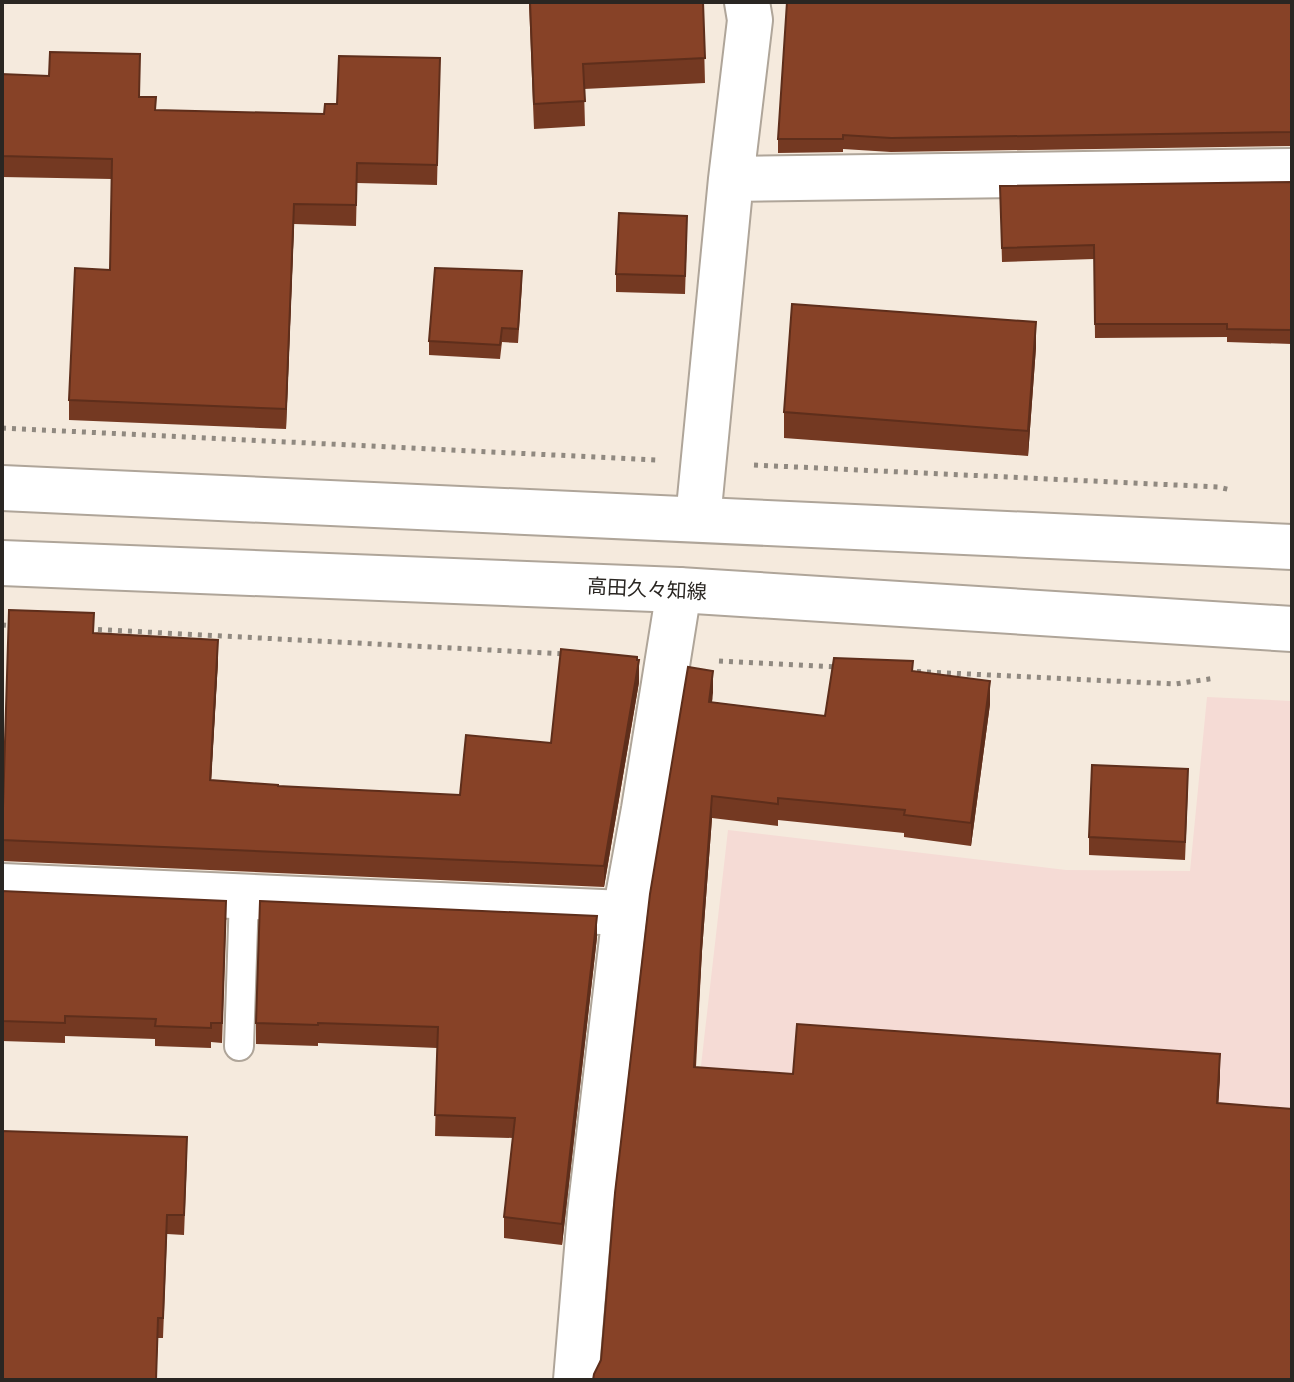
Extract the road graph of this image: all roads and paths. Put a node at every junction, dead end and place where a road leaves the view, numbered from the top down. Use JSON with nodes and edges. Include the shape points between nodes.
{"nodes":[{"id":1,"x":747,"y":2,"type":"edge"},
{"id":2,"x":1292,"y":171,"type":"edge"},
{"id":3,"x":731,"y":179,"type":"junction"},
{"id":4,"x":2,"y":428,"type":"edge"},
{"id":5,"x":703,"y":462,"type":"junction"},
{"id":6,"x":2,"y":488,"type":"edge"},
{"id":7,"x":1231,"y":490,"type":"dead end"},
{"id":8,"x":698,"y":519,"type":"junction"},
{"id":9,"x":1292,"y":547,"type":"edge"},
{"id":10,"x":2,"y":563,"type":"edge"},
{"id":11,"x":679,"y":590,"type":"junction"},
{"id":12,"x":1292,"y":629,"type":"edge"},
{"id":13,"x":2,"y":886,"type":"edge"},
{"id":14,"x":244,"y":896,"type":"junction"},
{"id":15,"x":625,"y":913,"type":"junction"},
{"id":16,"x":239,"y":1046,"type":"dead end"},
{"id":17,"x":576,"y":1380,"type":"edge"}],
"edges":[{"from":1,"to":3,"type":"main road","via":[[750,20]]},
{"from":2,"to":3,"type":"main road"},
{"from":3,"to":5,"type":"main road"},
{"from":4,"to":5,"type":"path"},
{"from":5,"to":7,"type":"path"},
{"from":5,"to":8,"type":"main road"},
{"from":6,"to":8,"type":"main road"},
{"from":8,"to":9,"type":"main road"},
{"from":10,"to":11,"type":"main road","name":"高田久々知線"},
{"from":11,"to":12,"type":"main road","name":"高田久々知線"},
{"from":11,"to":15,"type":"main road"},
{"from":13,"to":14,"type":"main road"},
{"from":14,"to":15,"type":"main road"},
{"from":14,"to":16,"type":"lane"},
{"from":15,"to":17,"type":"main road"}]}
